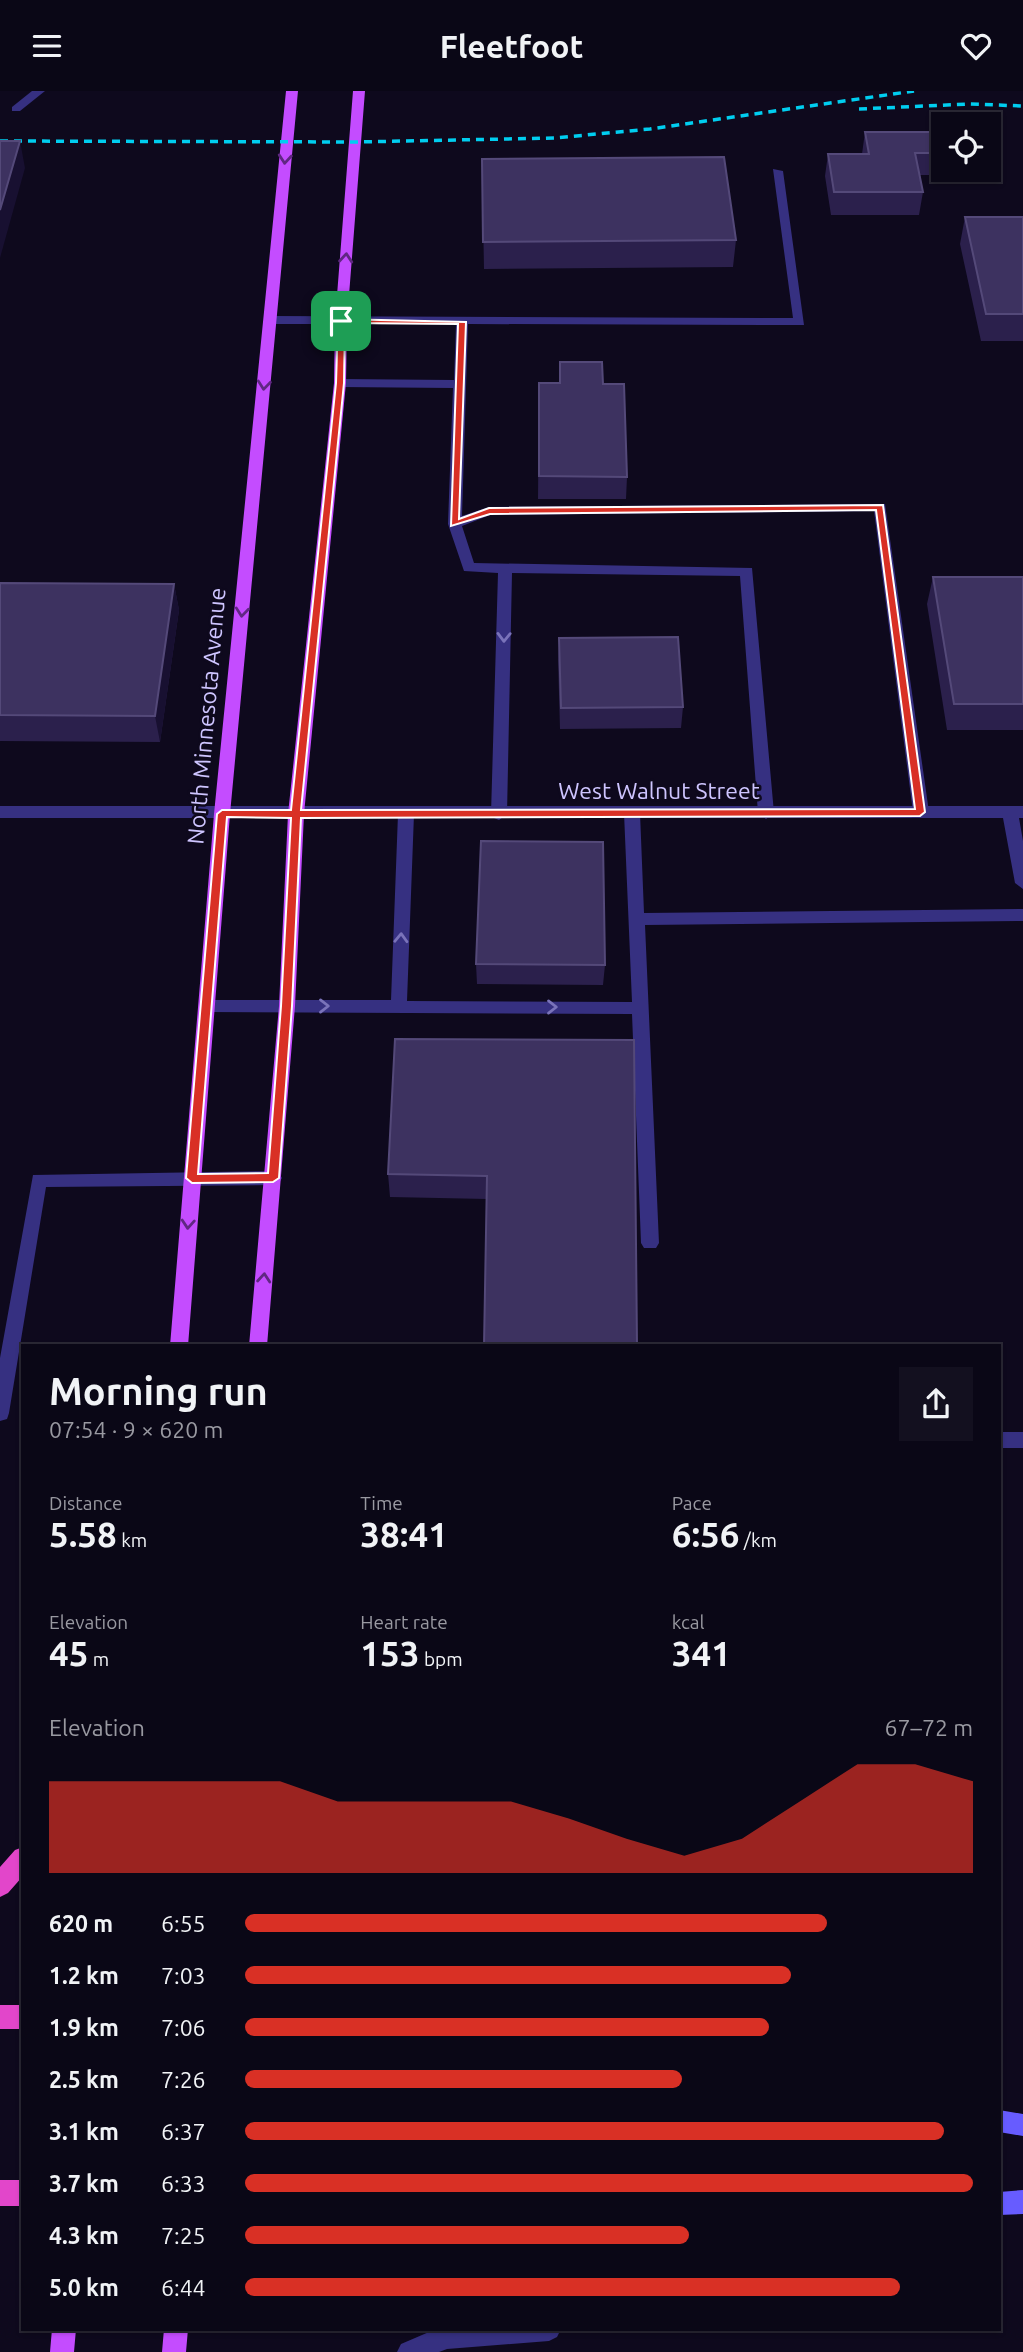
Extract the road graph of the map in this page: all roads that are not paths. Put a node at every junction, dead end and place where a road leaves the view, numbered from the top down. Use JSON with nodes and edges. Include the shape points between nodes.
{"nodes":[{"id":1,"x":39,"y":91,"type":"edge"},
{"id":2,"x":292,"y":91,"type":"edge"},
{"id":3,"x":359,"y":91,"type":"edge"},
{"id":4,"x":16,"y":109,"type":"dead end"},
{"id":5,"x":777,"y":171,"type":"dead end"},
{"id":6,"x":270,"y":320,"type":"junction"},
{"id":7,"x":341,"y":321,"type":"junction"},
{"id":8,"x":462,"y":322,"type":"junction"},
{"id":9,"x":340,"y":383,"type":"junction"},
{"id":10,"x":460,"y":384,"type":"junction"},
{"id":11,"x":454,"y":524,"type":"junction"},
{"id":12,"x":505,"y":568,"type":"junction"},
{"id":13,"x":0,"y":812,"type":"edge"},
{"id":14,"x":920,"y":812,"type":"junction"},
{"id":15,"x":1016,"y":812,"type":"edge"},
{"id":16,"x":632,"y":813,"type":"junction"},
{"id":17,"x":766,"y":813,"type":"junction"},
{"id":18,"x":222,"y":814,"type":"junction"},
{"id":19,"x":296,"y":814,"type":"junction"},
{"id":20,"x":406,"y":814,"type":"junction"},
{"id":21,"x":499,"y":814,"type":"junction"},
{"id":22,"x":1023,"y":883,"type":"edge"},
{"id":23,"x":1023,"y":915,"type":"edge"},
{"id":24,"x":635,"y":919,"type":"junction"},
{"id":25,"x":207,"y":1006,"type":"junction"},
{"id":26,"x":287,"y":1006,"type":"junction"},
{"id":27,"x":399,"y":1006,"type":"junction"},
{"id":28,"x":638,"y":1008,"type":"junction"},
{"id":29,"x":192,"y":1178,"type":"junction"},
{"id":30,"x":273,"y":1178,"type":"junction"},
{"id":31,"x":650,"y":1243,"type":"dead end"},
{"id":32,"x":179,"y":1344,"type":"edge"},
{"id":33,"x":258,"y":1344,"type":"edge"},
{"id":34,"x":0,"y":1413,"type":"edge"},
{"id":35,"x":1001,"y":1440,"type":"edge"},
{"id":36,"x":1023,"y":1440,"type":"edge"},
{"id":37,"x":21,"y":1861,"type":"edge"},
{"id":38,"x":0,"y":1885,"type":"edge"},
{"id":39,"x":0,"y":2017,"type":"edge"},
{"id":40,"x":21,"y":2017,"type":"edge"},
{"id":41,"x":1001,"y":2121,"type":"edge"},
{"id":42,"x":1023,"y":2125,"type":"edge"},
{"id":43,"x":0,"y":2193,"type":"edge"},
{"id":44,"x":21,"y":2193,"type":"edge"},
{"id":45,"x":1023,"y":2202,"type":"edge"},
{"id":46,"x":1001,"y":2204,"type":"edge"},
{"id":47,"x":64,"y":2331,"type":"edge"},
{"id":48,"x":176,"y":2331,"type":"edge"},
{"id":49,"x":524,"y":2331,"type":"edge"},
{"id":50,"x":62,"y":2352,"type":"edge"},
{"id":51,"x":174,"y":2352,"type":"edge"},
{"id":52,"x":409,"y":2352,"type":"edge"}],
"edges":[{"from":1,"to":4,"type":"street"},
{"from":2,"to":6,"type":"main road","name":"North Minnesota Avenue","one_way":true},
{"from":7,"to":3,"type":"main road","one_way":true},
{"from":5,"to":8,"type":"street","via":[[800,322]]},
{"from":6,"to":7,"type":"street"},
{"from":6,"to":18,"type":"main road","name":"North Minnesota Avenue","one_way":true},
{"from":7,"to":8,"type":"street"},
{"from":7,"to":9,"type":"main road"},
{"from":8,"to":10,"type":"street"},
{"from":9,"to":10,"type":"street"},
{"from":9,"to":19,"type":"main road"},
{"from":10,"to":11,"type":"street"},
{"from":11,"to":12,"type":"street","via":[[469,568]]},
{"from":11,"to":14,"type":"street","via":[[489,511],[880,507]]},
{"from":12,"to":17,"type":"street","via":[[747,571]]},
{"from":12,"to":21,"type":"street","one_way":true},
{"from":13,"to":18,"type":"street","name":"West Walnut Street"},
{"from":14,"to":15,"type":"street","name":"West Walnut Street"},
{"from":14,"to":17,"type":"street","name":"West Walnut Street"},
{"from":15,"to":22,"type":"street"},
{"from":16,"to":17,"type":"street","name":"West Walnut Street"},
{"from":16,"to":21,"type":"street","name":"West Walnut Street"},
{"from":16,"to":24,"type":"street"},
{"from":18,"to":19,"type":"street","name":"West Walnut Street"},
{"from":18,"to":25,"type":"main road","name":"North Minnesota Avenue"},
{"from":19,"to":20,"type":"street","name":"West Walnut Street"},
{"from":19,"to":26,"type":"main road"},
{"from":20,"to":21,"type":"street","name":"West Walnut Street"},
{"from":27,"to":20,"type":"street","one_way":true},
{"from":23,"to":24,"type":"street"},
{"from":24,"to":28,"type":"street"},
{"from":25,"to":26,"type":"street"},
{"from":25,"to":29,"type":"main road","name":"North Minnesota Avenue"},
{"from":26,"to":27,"type":"street","one_way":true},
{"from":26,"to":30,"type":"main road"},
{"from":27,"to":28,"type":"street","one_way":true},
{"from":28,"to":31,"type":"street"},
{"from":29,"to":30,"type":"street"},
{"from":29,"to":32,"type":"main road","name":"North Minnesota Avenue","one_way":true},
{"from":29,"to":34,"type":"street","via":[[39,1181]]},
{"from":33,"to":30,"type":"main road","one_way":true},
{"from":35,"to":36,"type":"street"},
{"from":37,"to":38,"type":"highway"},
{"from":39,"to":40,"type":"highway"},
{"from":41,"to":42,"type":"main road"},
{"from":43,"to":44,"type":"highway"},
{"from":45,"to":46,"type":"main road"},
{"from":47,"to":50,"type":"main road"},
{"from":48,"to":51,"type":"main road"},
{"from":49,"to":52,"type":"street","via":[[447,2337]]}]}
